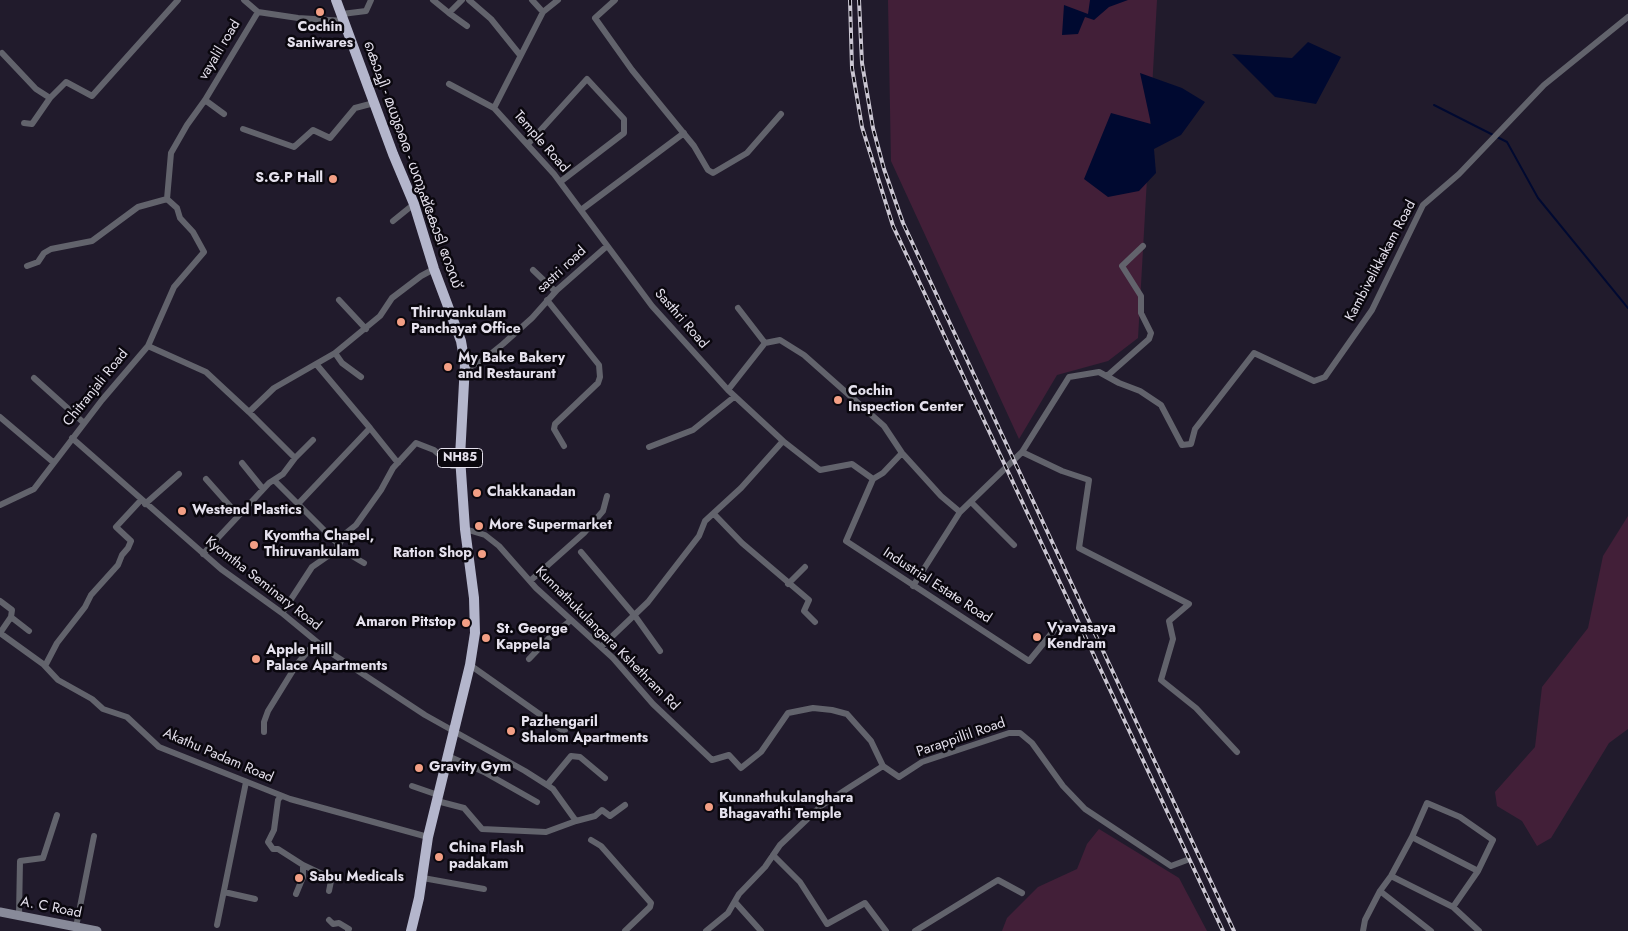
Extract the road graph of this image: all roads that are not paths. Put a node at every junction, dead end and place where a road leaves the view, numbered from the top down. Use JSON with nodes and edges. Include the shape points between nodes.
{"nodes":[{"id":1,"x":178,"y":0,"type":"edge"},
{"id":2,"x":244,"y":0,"type":"edge"},
{"id":3,"x":336,"y":0,"type":"edge"},
{"id":4,"x":371,"y":0,"type":"edge"},
{"id":5,"x":433,"y":0,"type":"edge"},
{"id":6,"x":462,"y":0,"type":"edge"},
{"id":7,"x":469,"y":0,"type":"edge"},
{"id":8,"x":532,"y":0,"type":"edge"},
{"id":9,"x":558,"y":0,"type":"edge"},
{"id":10,"x":615,"y":0,"type":"edge"},
{"id":11,"x":258,"y":12,"type":"junction"},
{"id":12,"x":543,"y":12,"type":"junction"},
{"id":13,"x":448,"y":14,"type":"junction"},
{"id":14,"x":343,"y":17,"type":"junction"},
{"id":15,"x":1628,"y":17,"type":"edge"},
{"id":16,"x":467,"y":26,"type":"dead end"},
{"id":17,"x":2,"y":53,"type":"dead end"},
{"id":18,"x":520,"y":56,"type":"junction"},
{"id":19,"x":449,"y":84,"type":"dead end"},
{"id":20,"x":50,"y":98,"type":"junction"},
{"id":21,"x":205,"y":100,"type":"junction"},
{"id":22,"x":374,"y":103,"type":"junction"},
{"id":23,"x":494,"y":108,"type":"junction"},
{"id":24,"x":224,"y":114,"type":"dead end"},
{"id":25,"x":781,"y":114,"type":"dead end"},
{"id":26,"x":24,"y":124,"type":"dead end"},
{"id":27,"x":243,"y":129,"type":"dead end"},
{"id":28,"x":684,"y":133,"type":"junction"},
{"id":29,"x":528,"y":144,"type":"junction"},
{"id":30,"x":560,"y":182,"type":"junction"},
{"id":31,"x":167,"y":199,"type":"junction"},
{"id":32,"x":414,"y":204,"type":"junction"},
{"id":33,"x":581,"y":210,"type":"junction"},
{"id":34,"x":393,"y":221,"type":"dead end"},
{"id":35,"x":607,"y":246,"type":"junction"},
{"id":36,"x":1143,"y":246,"type":"dead end"},
{"id":37,"x":28,"y":266,"type":"dead end"},
{"id":38,"x":434,"y":269,"type":"junction"},
{"id":39,"x":533,"y":270,"type":"dead end"},
{"id":40,"x":555,"y":292,"type":"junction"},
{"id":41,"x":339,"y":300,"type":"dead end"},
{"id":42,"x":547,"y":300,"type":"junction"},
{"id":43,"x":738,"y":308,"type":"dead end"},
{"id":44,"x":366,"y":329,"type":"junction"},
{"id":45,"x":765,"y":343,"type":"junction"},
{"id":46,"x":148,"y":346,"type":"junction"},
{"id":47,"x":335,"y":353,"type":"junction"},
{"id":48,"x":317,"y":365,"type":"junction"},
{"id":49,"x":465,"y":370,"type":"junction"},
{"id":50,"x":1107,"y":376,"type":"junction"},
{"id":51,"x":361,"y":377,"type":"dead end"},
{"id":52,"x":34,"y":378,"type":"dead end"},
{"id":53,"x":728,"y":390,"type":"junction"},
{"id":54,"x":734,"y":397,"type":"junction"},
{"id":55,"x":249,"y":412,"type":"junction"},
{"id":56,"x":0,"y":417,"type":"edge"},
{"id":57,"x":84,"y":423,"type":"junction"},
{"id":58,"x":370,"y":428,"type":"junction"},
{"id":59,"x":72,"y":438,"type":"junction"},
{"id":60,"x":313,"y":440,"type":"dead end"},
{"id":61,"x":783,"y":441,"type":"junction"},
{"id":62,"x":564,"y":446,"type":"dead end"},
{"id":63,"x":649,"y":447,"type":"dead end"},
{"id":64,"x":1022,"y":452,"type":"junction"},
{"id":65,"x":902,"y":453,"type":"junction"},
{"id":66,"x":295,"y":458,"type":"junction"},
{"id":67,"x":53,"y":462,"type":"junction"},
{"id":68,"x":242,"y":463,"type":"dead end"},
{"id":69,"x":398,"y":463,"type":"junction"},
{"id":70,"x":461,"y":466,"type":"junction"},
{"id":71,"x":180,"y":474,"type":"dead end"},
{"id":72,"x":206,"y":479,"type":"dead end"},
{"id":73,"x":873,"y":479,"type":"junction"},
{"id":74,"x":274,"y":480,"type":"junction"},
{"id":75,"x":263,"y":489,"type":"junction"},
{"id":76,"x":607,"y":496,"type":"dead end"},
{"id":77,"x":143,"y":502,"type":"junction"},
{"id":78,"x":971,"y":502,"type":"junction"},
{"id":79,"x":298,"y":504,"type":"junction"},
{"id":80,"x":0,"y":505,"type":"edge"},
{"id":81,"x":960,"y":512,"type":"junction"},
{"id":82,"x":714,"y":514,"type":"junction"},
{"id":83,"x":238,"y":515,"type":"junction"},
{"id":84,"x":465,"y":528,"type":"junction"},
{"id":85,"x":1014,"y":545,"type":"dead end"},
{"id":86,"x":338,"y":546,"type":"junction"},
{"id":87,"x":581,"y":552,"type":"dead end"},
{"id":88,"x":203,"y":554,"type":"junction"},
{"id":89,"x":364,"y":563,"type":"dead end"},
{"id":90,"x":805,"y":567,"type":"dead end"},
{"id":91,"x":530,"y":581,"type":"junction"},
{"id":92,"x":788,"y":584,"type":"junction"},
{"id":93,"x":913,"y":586,"type":"junction"},
{"id":94,"x":0,"y":601,"type":"edge"},
{"id":95,"x":282,"y":613,"type":"junction"},
{"id":96,"x":635,"y":616,"type":"junction"},
{"id":97,"x":11,"y":617,"type":"junction"},
{"id":98,"x":571,"y":620,"type":"junction"},
{"id":99,"x":815,"y":622,"type":"dead end"},
{"id":100,"x":1060,"y":623,"type":"dead end"},
{"id":101,"x":29,"y":631,"type":"dead end"},
{"id":102,"x":0,"y":633,"type":"edge"},
{"id":103,"x":316,"y":642,"type":"junction"},
{"id":104,"x":601,"y":647,"type":"junction"},
{"id":105,"x":660,"y":651,"type":"dead end"},
{"id":106,"x":529,"y":659,"type":"dead end"},
{"id":107,"x":45,"y":666,"type":"junction"},
{"id":108,"x":470,"y":666,"type":"junction"},
{"id":109,"x":565,"y":730,"type":"dead end"},
{"id":110,"x":264,"y":732,"type":"dead end"},
{"id":111,"x":453,"y":732,"type":"junction"},
{"id":112,"x":1237,"y":752,"type":"dead end"},
{"id":113,"x":448,"y":756,"type":"junction"},
{"id":114,"x":883,"y":766,"type":"junction"},
{"id":115,"x":605,"y":778,"type":"dead end"},
{"id":116,"x":246,"y":782,"type":"junction"},
{"id":117,"x":547,"y":785,"type":"junction"},
{"id":118,"x":412,"y":786,"type":"dead end"},
{"id":119,"x":281,"y":796,"type":"junction"},
{"id":120,"x":438,"y":798,"type":"junction"},
{"id":121,"x":537,"y":802,"type":"dead end"},
{"id":122,"x":625,"y":804,"type":"dead end"},
{"id":123,"x":57,"y":815,"type":"dead end"},
{"id":124,"x":576,"y":821,"type":"junction"},
{"id":125,"x":94,"y":836,"type":"dead end"},
{"id":126,"x":428,"y":837,"type":"junction"},
{"id":127,"x":1412,"y":837,"type":"junction"},
{"id":128,"x":591,"y":840,"type":"dead end"},
{"id":129,"x":773,"y":856,"type":"junction"},
{"id":130,"x":1187,"y":860,"type":"dead end"},
{"id":131,"x":303,"y":865,"type":"junction"},
{"id":132,"x":1478,"y":870,"type":"junction"},
{"id":133,"x":1391,"y":876,"type":"junction"},
{"id":134,"x":423,"y":878,"type":"junction"},
{"id":135,"x":484,"y":889,"type":"dead end"},
{"id":136,"x":329,"y":891,"type":"dead end"},
{"id":137,"x":1380,"y":891,"type":"junction"},
{"id":138,"x":224,"y":892,"type":"junction"},
{"id":139,"x":1022,"y":893,"type":"dead end"},
{"id":140,"x":296,"y":894,"type":"dead end"},
{"id":141,"x":255,"y":899,"type":"dead end"},
{"id":142,"x":735,"y":902,"type":"junction"},
{"id":143,"x":1453,"y":907,"type":"junction"},
{"id":144,"x":0,"y":912,"type":"edge"},
{"id":145,"x":19,"y":915,"type":"junction"},
{"id":146,"x":329,"y":920,"type":"dead end"},
{"id":147,"x":217,"y":925,"type":"dead end"},
{"id":148,"x":76,"y":927,"type":"junction"},
{"id":149,"x":97,"y":931,"type":"edge"},
{"id":150,"x":348,"y":931,"type":"edge"},
{"id":151,"x":410,"y":931,"type":"edge"},
{"id":152,"x":625,"y":931,"type":"edge"},
{"id":153,"x":706,"y":931,"type":"edge"},
{"id":154,"x":761,"y":931,"type":"edge"},
{"id":155,"x":886,"y":931,"type":"edge"},
{"id":156,"x":915,"y":931,"type":"edge"},
{"id":157,"x":1363,"y":931,"type":"edge"},
{"id":158,"x":1431,"y":931,"type":"edge"},
{"id":159,"x":1479,"y":931,"type":"edge"}],
"edges":[{"from":1,"to":20,"type":"street","via":[[95,94],[92,96],[66,82]]},
{"from":2,"to":11,"type":"street","name":"vayalil road"},
{"from":3,"to":14,"type":"highway","name":"കൊച്ചി - മധുരൈ - ധനുഷ്‌കോടി റോഡ്","number":"NH85"},
{"from":4,"to":14,"type":"street","name":"vayalil road","via":[[366,11]]},
{"from":5,"to":13,"type":"street"},
{"from":6,"to":13,"type":"street"},
{"from":7,"to":18,"type":"street","via":[[492,19]]},
{"from":8,"to":12,"type":"street"},
{"from":9,"to":12,"type":"street","name":"Temple Road"},
{"from":10,"to":28,"type":"street","via":[[595,18],[632,70]]},
{"from":11,"to":14,"type":"street","name":"vayalil road","via":[[298,18]]},
{"from":11,"to":21,"type":"street","name":"vayalil road"},
{"from":12,"to":18,"type":"street","name":"Temple Road"},
{"from":13,"to":16,"type":"street"},
{"from":14,"to":22,"type":"highway","name":"കൊച്ചി - മധുരൈ - ധനുഷ്‌കോടി റോഡ്","number":"NH85"},
{"from":15,"to":50,"type":"street","name":"Kambivelikkakam Road","via":[[1544,84],[1459,174],[1423,205],[1372,310],[1325,378],[1314,381],[1254,353],[1195,429],[1191,444],[1182,445],[1161,405]]},
{"from":17,"to":20,"type":"street","via":[[36,90]]},
{"from":18,"to":23,"type":"street","name":"Temple Road"},
{"from":19,"to":23,"type":"street"},
{"from":20,"to":26,"type":"street","via":[[32,124]]},
{"from":21,"to":24,"type":"street"},
{"from":21,"to":31,"type":"street","name":"vayalil road","via":[[171,153]]},
{"from":22,"to":27,"type":"street","via":[[355,108],[330,138],[313,130],[294,147]]},
{"from":22,"to":32,"type":"highway","name":"കൊച്ചി - മധുരൈ - ധനുഷ്‌കോടി റോഡ്","number":"NH85"},
{"from":23,"to":29,"type":"street","name":"Temple Road"},
{"from":25,"to":28,"type":"street","via":[[747,153],[712,173]]},
{"from":28,"to":33,"type":"street"},
{"from":29,"to":30,"type":"street","name":"Temple Road"},
{"from":29,"to":30,"type":"street","via":[[587,79],[624,119],[624,133]]},
{"from":30,"to":33,"type":"street","name":"Temple Road"},
{"from":31,"to":37,"type":"street","via":[[138,207],[92,242],[51,249],[38,262]]},
{"from":31,"to":46,"type":"street","via":[[177,208],[180,218],[193,232],[204,252],[174,287]]},
{"from":32,"to":34,"type":"street"},
{"from":32,"to":38,"type":"highway","name":"കൊച്ചി - മധുരൈ - ധനുഷ്‌കോടി റോഡ്","number":"NH85"},
{"from":33,"to":35,"type":"street","name":"Temple Road"},
{"from":35,"to":40,"type":"street","name":"sastri road"},
{"from":35,"to":53,"type":"street","name":"Sasthri Road","via":[[652,306]]},
{"from":36,"to":50,"type":"street","via":[[1122,266],[1142,296],[1141,313],[1151,333],[1149,339]]},
{"from":38,"to":44,"type":"street","via":[[392,298]]},
{"from":38,"to":49,"type":"highway","name":"കൊച്ചി - മധുരൈ - ധനുഷ്‌കോടി റോഡ്","number":"NH85","via":[[461,341]]},
{"from":39,"to":40,"type":"street"},
{"from":40,"to":42,"type":"street","name":"sastri road"},
{"from":41,"to":44,"type":"street"},
{"from":42,"to":49,"type":"street","name":"sastri road","via":[[503,344]]},
{"from":42,"to":62,"type":"street","via":[[599,365],[598,383],[555,424],[554,429]]},
{"from":43,"to":45,"type":"street"},
{"from":44,"to":47,"type":"street"},
{"from":45,"to":53,"type":"street"},
{"from":45,"to":65,"type":"street","via":[[780,340],[804,355],[884,426]]},
{"from":46,"to":55,"type":"street","name":"Chitranjali Road","via":[[206,372]]},
{"from":46,"to":57,"type":"street","name":"Chitranjali Road"},
{"from":47,"to":48,"type":"street"},
{"from":47,"to":51,"type":"street","via":[[342,363]]},
{"from":48,"to":55,"type":"street","via":[[274,388]]},
{"from":48,"to":58,"type":"street"},
{"from":49,"to":70,"type":"highway","name":"കൊച്ചി - മധുരൈ - ധനുഷ്‌കോടി റോഡ്","number":"NH85"},
{"from":50,"to":64,"type":"street","name":"Kambivelikkakam Road","via":[[1099,372],[1069,377]]},
{"from":52,"to":57,"type":"street"},
{"from":53,"to":54,"type":"street","name":"Sasthri Road"},
{"from":54,"to":61,"type":"street","name":"Sasthri Road"},
{"from":54,"to":63,"type":"street","via":[[693,430]]},
{"from":55,"to":66,"type":"street","name":"Chitranjali Road"},
{"from":56,"to":67,"type":"street"},
{"from":57,"to":59,"type":"street","name":"Chitranjali Road"},
{"from":58,"to":69,"type":"street"},
{"from":58,"to":79,"type":"street"},
{"from":59,"to":67,"type":"street","name":"Chitranjali Road"},
{"from":59,"to":77,"type":"street","name":"Kyomtha Seminary Road"},
{"from":60,"to":66,"type":"street"},
{"from":61,"to":73,"type":"street","name":"Sasthri Road","via":[[820,470],[852,464]]},
{"from":61,"to":82,"type":"street"},
{"from":64,"to":78,"type":"street","name":"Kambivelikkakam Road"},
{"from":64,"to":112,"type":"street","via":[[1089,480],[1079,548],[1189,604],[1170,621],[1173,639],[1161,680],[1196,708]]},
{"from":65,"to":73,"type":"street"},
{"from":65,"to":81,"type":"street"},
{"from":66,"to":74,"type":"street"},
{"from":67,"to":80,"type":"street","name":"Chitranjali Road","via":[[34,489]]},
{"from":68,"to":75,"type":"street"},
{"from":69,"to":70,"type":"street","via":[[416,443],[421,443],[452,466]]},
{"from":69,"to":86,"type":"street"},
{"from":70,"to":84,"type":"highway","name":"കൊച്ചി - മധുരൈ - ധനുഷ്‌കോടി റോഡ്","number":"NH85"},
{"from":71,"to":77,"type":"street"},
{"from":72,"to":83,"type":"street"},
{"from":73,"to":93,"type":"street","name":"Industrial Estate Road","via":[[846,541]]},
{"from":74,"to":75,"type":"street"},
{"from":74,"to":79,"type":"street"},
{"from":75,"to":83,"type":"street"},
{"from":76,"to":91,"type":"street","via":[[603,511],[584,533]]},
{"from":77,"to":88,"type":"street","name":"Kyomtha Seminary Road"},
{"from":77,"to":107,"type":"street","via":[[116,527],[131,540],[118,565],[91,595]]},
{"from":78,"to":81,"type":"street","name":"Kambivelikkakam Road"},
{"from":78,"to":85,"type":"street"},
{"from":79,"to":86,"type":"street"},
{"from":81,"to":93,"type":"street","name":"Kambivelikkakam Road"},
{"from":82,"to":92,"type":"street"},
{"from":82,"to":96,"type":"street","via":[[705,521],[699,536],[664,584]]},
{"from":83,"to":88,"type":"street"},
{"from":84,"to":91,"type":"street","name":"Kunnathukulangara Kshethram Rd","via":[[485,535],[499,546]]},
{"from":84,"to":108,"type":"highway","name":"കൊച്ചി - മധുരൈ - ധനുഷ്‌കോടി റോഡ്","number":"NH85","via":[[474,598],[475,633]]},
{"from":86,"to":89,"type":"street"},
{"from":86,"to":95,"type":"street","via":[[312,567]]},
{"from":87,"to":96,"type":"street"},
{"from":88,"to":95,"type":"street","name":"Kyomtha Seminary Road"},
{"from":90,"to":92,"type":"street"},
{"from":91,"to":98,"type":"street","name":"Kunnathukulangara Kshethram Rd"},
{"from":92,"to":99,"type":"street","via":[[809,600],[804,611]]},
{"from":93,"to":100,"type":"street","name":"Industrial Estate Road","via":[[1029,662]]},
{"from":94,"to":97,"type":"street","via":[[12,610]]},
{"from":95,"to":103,"type":"street","name":"Kyomtha Seminary Road"},
{"from":96,"to":104,"type":"street"},
{"from":96,"to":105,"type":"street"},
{"from":97,"to":101,"type":"street"},
{"from":97,"to":102,"type":"street"},
{"from":98,"to":104,"type":"street","name":"Kunnathukulangara Kshethram Rd"},
{"from":98,"to":106,"type":"street"},
{"from":102,"to":107,"type":"street","name":"Akathu Padam Road"},
{"from":103,"to":110,"type":"street","via":[[297,664],[268,711]]},
{"from":103,"to":111,"type":"street","name":"Kyomtha Seminary Road"},
{"from":104,"to":114,"type":"street","name":"Kunnathukulangara Kshethram Rd","via":[[653,704],[712,760],[728,755],[742,768],[762,752],[788,713],[814,708],[846,714],[870,741]]},
{"from":107,"to":116,"type":"street","name":"Akathu Padam Road","via":[[58,680],[103,708],[127,717],[159,748]]},
{"from":108,"to":109,"type":"street"},
{"from":108,"to":111,"type":"highway","name":"കൊച്ചി - മധുരൈ - ധനുഷ്‌കോടി റോഡ്","number":"NH85"},
{"from":111,"to":113,"type":"highway","name":"കൊച്ചി - മധുരൈ - ധനുഷ്‌കോടി റോഡ്","number":"NH85"},
{"from":111,"to":117,"type":"street","name":"Kyomtha Seminary Road"},
{"from":113,"to":120,"type":"highway","name":"കൊച്ചി - മധുരൈ - ധനുഷ്‌കോടി റോഡ്","number":"NH85"},
{"from":113,"to":121,"type":"street"},
{"from":114,"to":129,"type":"street","via":[[821,806],[780,844]]},
{"from":114,"to":130,"type":"street","name":"Parappillil Road","via":[[899,777],[922,762],[1009,733],[1020,733],[1032,743],[1063,786],[1085,809],[1171,866]]},
{"from":115,"to":117,"type":"street","via":[[580,757],[572,756]]},
{"from":116,"to":119,"type":"street","name":"Akathu Padam Road"},
{"from":116,"to":138,"type":"street"},
{"from":117,"to":124,"type":"street","name":"Kyomtha Seminary Road"},
{"from":118,"to":120,"type":"street"},
{"from":119,"to":126,"type":"street","name":"Akathu Padam Road"},
{"from":119,"to":131,"type":"street","via":[[274,830],[268,842],[273,849]]},
{"from":120,"to":124,"type":"street","via":[[464,808],[482,829],[546,832]]},
{"from":120,"to":126,"type":"highway","name":"കൊച്ചി - മധുരൈ - ധനുഷ്‌കോടി റോഡ്","number":"NH85"},
{"from":122,"to":124,"type":"street","via":[[610,816],[602,810],[595,816]]},
{"from":123,"to":145,"type":"street","via":[[43,858],[20,861]]},
{"from":125,"to":148,"type":"street"},
{"from":126,"to":134,"type":"highway","name":"കൊച്ചി - മധുരൈ - ധനുഷ്‌കോടി റോഡ്","number":"NH85"},
{"from":127,"to":132,"type":"street"},
{"from":127,"to":132,"type":"street","via":[[1427,804],[1460,816],[1493,840]]},
{"from":127,"to":133,"type":"street"},
{"from":128,"to":152,"type":"street","via":[[601,846],[651,903]]},
{"from":129,"to":142,"type":"street"},
{"from":129,"to":155,"type":"street","via":[[800,882],[827,924],[865,903]]},
{"from":131,"to":136,"type":"street","via":[[332,876]]},
{"from":131,"to":140,"type":"street","via":[[303,876]]},
{"from":132,"to":143,"type":"street"},
{"from":133,"to":137,"type":"street"},
{"from":133,"to":143,"type":"street"},
{"from":134,"to":135,"type":"street"},
{"from":134,"to":151,"type":"highway","name":"കൊച്ചി - മധുരൈ - ധനുഷ്‌കോടി റോഡ്","number":"NH85"},
{"from":137,"to":157,"type":"street"},
{"from":137,"to":158,"type":"street"},
{"from":138,"to":141,"type":"street"},
{"from":138,"to":147,"type":"street"},
{"from":139,"to":156,"type":"street","via":[[998,880]]},
{"from":142,"to":153,"type":"street","via":[[728,913]]},
{"from":142,"to":154,"type":"street"},
{"from":143,"to":159,"type":"street"},
{"from":144,"to":145,"type":"main road","name":"A. C Road"},
{"from":145,"to":148,"type":"main road","name":"A. C Road"},
{"from":146,"to":150,"type":"street"},
{"from":148,"to":149,"type":"main road","name":"A. C Road"}]}
